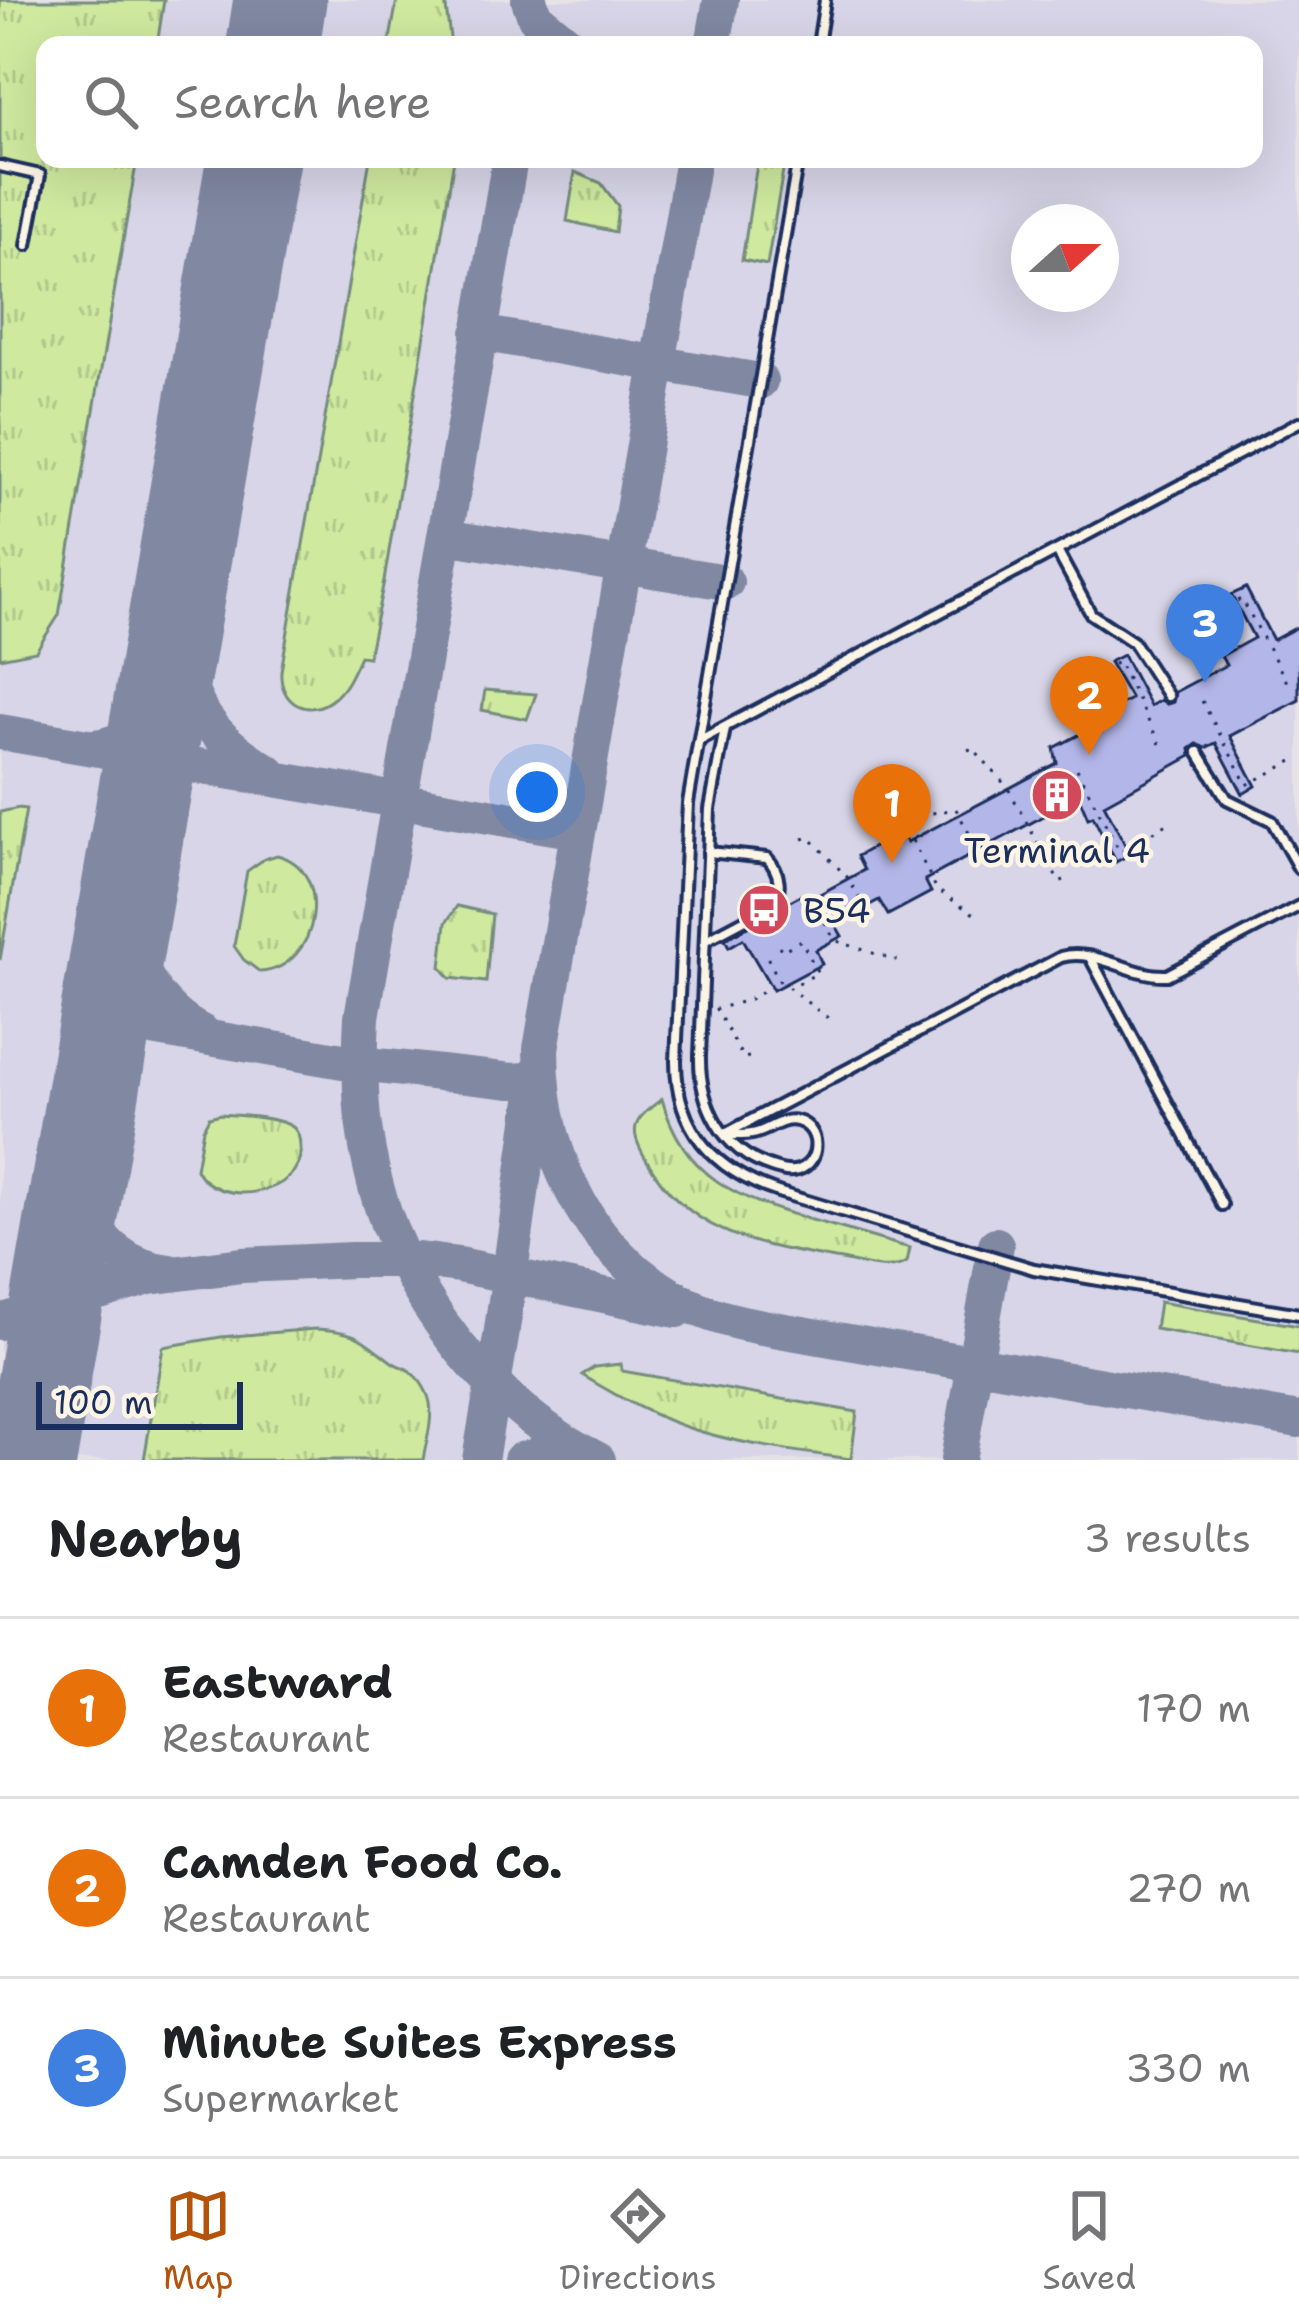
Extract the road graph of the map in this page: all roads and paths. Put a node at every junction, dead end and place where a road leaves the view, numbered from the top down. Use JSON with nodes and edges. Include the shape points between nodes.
{"nodes":[{"id":1,"x":826,"y":0,"type":"edge"},
{"id":2,"x":820,"y":36,"type":"edge"},
{"id":3,"x":0,"y":166,"type":"edge"},
{"id":4,"x":796,"y":168,"type":"edge"},
{"id":5,"x":27,"y":245,"type":"dead end"},
{"id":6,"x":1299,"y":422,"type":"edge"},
{"id":7,"x":1057,"y":551,"type":"junction"},
{"id":8,"x":1178,"y":610,"type":"dead end"},
{"id":9,"x":1287,"y":682,"type":"dead end"},
{"id":10,"x":1168,"y":696,"type":"dead end"},
{"id":11,"x":1064,"y":699,"type":"dead end"},
{"id":12,"x":1202,"y":701,"type":"dead end"},
{"id":13,"x":725,"y":727,"type":"junction"},
{"id":14,"x":699,"y":740,"type":"junction"},
{"id":15,"x":1162,"y":748,"type":"dead end"},
{"id":16,"x":968,"y":750,"type":"dead end"},
{"id":17,"x":1198,"y":752,"type":"dead end"},
{"id":18,"x":1299,"y":758,"type":"edge"},
{"id":19,"x":1077,"y":769,"type":"dead end"},
{"id":20,"x":876,"y":812,"type":"dead end"},
{"id":21,"x":911,"y":821,"type":"dead end"},
{"id":22,"x":1169,"y":823,"type":"dead end"},
{"id":23,"x":803,"y":839,"type":"dead end"},
{"id":24,"x":975,"y":844,"type":"dead end"},
{"id":25,"x":708,"y":852,"type":"junction"},
{"id":26,"x":1299,"y":869,"type":"edge"},
{"id":27,"x":1064,"y":880,"type":"dead end"},
{"id":28,"x":862,"y":903,"type":"dead end"},
{"id":29,"x":1299,"y":906,"type":"edge"},
{"id":30,"x":979,"y":911,"type":"dead end"},
{"id":31,"x":825,"y":922,"type":"dead end"},
{"id":32,"x":704,"y":940,"type":"junction"},
{"id":33,"x":779,"y":946,"type":"dead end"},
{"id":34,"x":765,"y":953,"type":"dead end"},
{"id":35,"x":1090,"y":957,"type":"junction"},
{"id":36,"x":902,"y":960,"type":"dead end"},
{"id":37,"x":830,"y":1015,"type":"dead end"},
{"id":38,"x":749,"y":1057,"type":"dead end"},
{"id":39,"x":724,"y":1134,"type":"junction"},
{"id":40,"x":1222,"y":1205,"type":"dead end"},
{"id":41,"x":1299,"y":1314,"type":"edge"}],
"edges":[{"from":1,"to":2,"type":"lane"},
{"from":3,"to":5,"type":"lane","via":[[40,175]]},
{"from":4,"to":14,"type":"lane"},
{"from":6,"to":7,"type":"lane"},
{"from":7,"to":10,"type":"lane","via":[[1090,614],[1132,642]]},
{"from":7,"to":13,"type":"lane"},
{"from":8,"to":9,"type":"path","via":[[1242,599]]},
{"from":11,"to":15,"type":"path","via":[[1118,662]]},
{"from":12,"to":18,"type":"path","via":[[1247,784]]},
{"from":13,"to":14,"type":"lane"},
{"from":13,"to":25,"type":"lane"},
{"from":14,"to":41,"type":"lane","via":[[686,822],[676,1072],[686,1117],[716,1160],[766,1188],[1034,1269]]},
{"from":16,"to":27,"type":"path","via":[[1008,788]]},
{"from":17,"to":26,"type":"lane","via":[[1227,800],[1272,821]]},
{"from":19,"to":22,"type":"path","via":[[1120,851]]},
{"from":20,"to":30,"type":"path","via":[[912,840],[937,890]]},
{"from":21,"to":24,"type":"path","via":[[956,809]]},
{"from":23,"to":28,"type":"path","via":[[848,878]]},
{"from":25,"to":32,"type":"lane"},
{"from":25,"to":32,"type":"lane","via":[[767,858],[779,888],[772,904]]},
{"from":29,"to":35,"type":"lane","via":[[1167,975]]},
{"from":31,"to":36,"type":"path","via":[[834,940]]},
{"from":32,"to":39,"type":"lane","via":[[700,1078]]},
{"from":33,"to":37,"type":"path","via":[[801,940],[818,973],[789,988]]},
{"from":34,"to":38,"type":"path","via":[[780,982],[716,1009],[742,1058]]},
{"from":35,"to":39,"type":"lane","via":[[1055,960]]},
{"from":35,"to":40,"type":"lane"},
{"from":39,"to":39,"type":"lane","via":[[750,1158],[787,1171],[805,1167],[815,1150],[812,1131],[794,1120],[755,1134]]}]}
